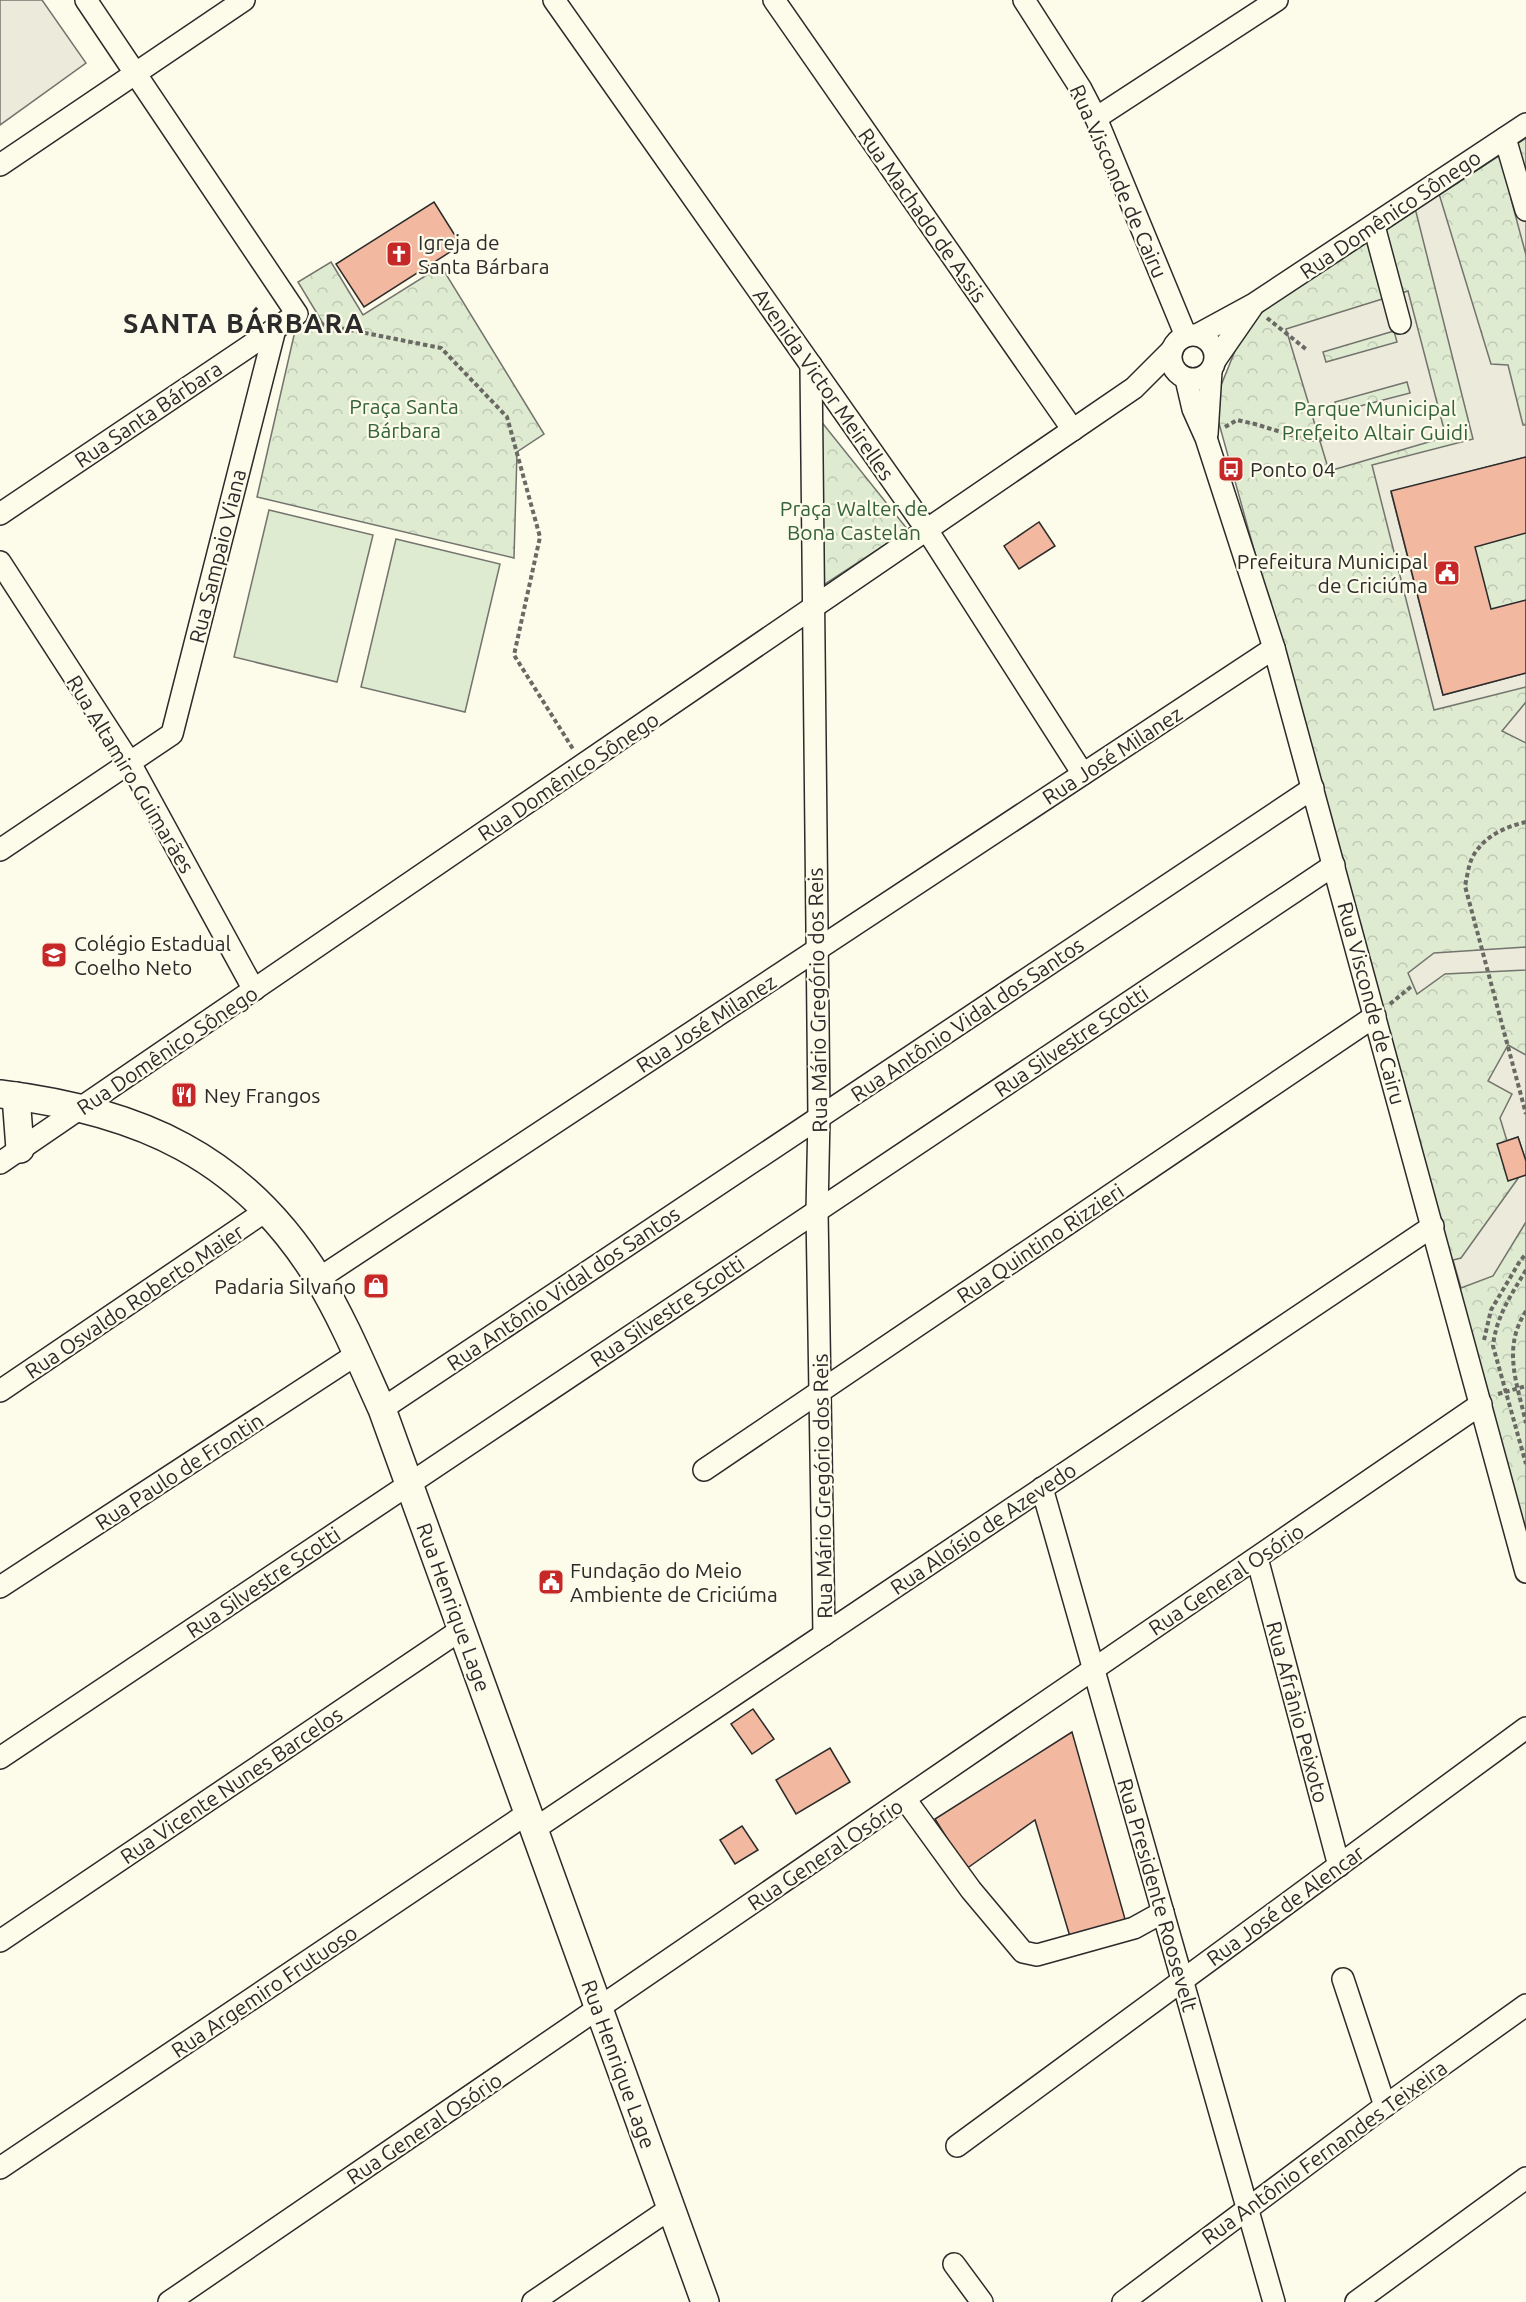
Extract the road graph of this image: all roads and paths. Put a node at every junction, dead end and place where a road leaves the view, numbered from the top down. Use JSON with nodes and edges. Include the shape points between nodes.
{"nodes":[{"id":1,"x":86,"y":0,"type":"edge"},
{"id":2,"x":244,"y":0,"type":"edge"},
{"id":3,"x":554,"y":0,"type":"edge"},
{"id":4,"x":774,"y":0,"type":"edge"},
{"id":5,"x":1024,"y":0,"type":"edge"},
{"id":6,"x":1277,"y":0,"type":"edge"},
{"id":7,"x":135,"y":73,"type":"junction"},
{"id":8,"x":1096,"y":118,"type":"junction"},
{"id":9,"x":1526,"y":124,"type":"edge"},
{"id":10,"x":1505,"y":138,"type":"junction"},
{"id":11,"x":0,"y":165,"type":"edge"},
{"id":12,"x":1526,"y":210,"type":"edge"},
{"id":13,"x":1374,"y":226,"type":"junction"},
{"id":14,"x":1254,"y":304,"type":"junction"},
{"id":15,"x":297,"y":314,"type":"junction"},
{"id":16,"x":1400,"y":323,"type":"dead end"},
{"id":17,"x":275,"y":329,"type":"junction"},
{"id":18,"x":1185,"y":340,"type":"junction"},
{"id":19,"x":1307,"y":350,"type":"dead end"},
{"id":20,"x":811,"y":365,"type":"junction"},
{"id":21,"x":1213,"y":365,"type":"junction"},
{"id":22,"x":1184,"y":378,"type":"junction"},
{"id":23,"x":1134,"y":388,"type":"junction"},
{"id":24,"x":1073,"y":430,"type":"junction"},
{"id":25,"x":1206,"y":438,"type":"junction"},
{"id":26,"x":1331,"y":439,"type":"dead end"},
{"id":27,"x":0,"y":514,"type":"edge"},
{"id":28,"x":927,"y":530,"type":"junction"},
{"id":29,"x":0,"y":561,"type":"edge"},
{"id":30,"x":813,"y":608,"type":"junction"},
{"id":31,"x":1274,"y":648,"type":"junction"},
{"id":32,"x":130,"y":763,"type":"junction"},
{"id":33,"x":584,"y":765,"type":"junction"},
{"id":34,"x":1083,"y":774,"type":"junction"},
{"id":35,"x":1313,"y":788,"type":"junction"},
{"id":36,"x":1526,"y":822,"type":"edge"},
{"id":37,"x":0,"y":850,"type":"edge"},
{"id":38,"x":1334,"y":864,"type":"junction"},
{"id":39,"x":816,"y":951,"type":"junction"},
{"id":40,"x":1413,"y":985,"type":"dead end"},
{"id":41,"x":254,"y":990,"type":"junction"},
{"id":42,"x":1375,"y":1016,"type":"junction"},
{"id":43,"x":8,"y":1095,"type":"edge"},
{"id":44,"x":83,"y":1108,"type":"junction"},
{"id":45,"x":1526,"y":1114,"type":"edge"},
{"id":46,"x":819,"y":1117,"type":"junction"},
{"id":47,"x":10,"y":1156,"type":"edge"},
{"id":48,"x":267,"y":1210,"type":"junction"},
{"id":49,"x":817,"y":1211,"type":"junction"},
{"id":50,"x":1433,"y":1226,"type":"junction"},
{"id":51,"x":1526,"y":1254,"type":"edge"},
{"id":52,"x":1526,"y":1270,"type":"edge"},
{"id":53,"x":318,"y":1279,"type":"junction"},
{"id":54,"x":1526,"y":1311,"type":"edge"},
{"id":55,"x":1483,"y":1346,"type":"dead end"},
{"id":56,"x":357,"y":1354,"type":"junction"},
{"id":57,"x":1494,"y":1385,"type":"dead end"},
{"id":58,"x":1526,"y":1386,"type":"edge"},
{"id":59,"x":1518,"y":1389,"type":"junction"},
{"id":60,"x":821,"y":1390,"type":"junction"},
{"id":61,"x":0,"y":1391,"type":"edge"},
{"id":62,"x":1506,"y":1392,"type":"junction"},
{"id":63,"x":1492,"y":1401,"type":"junction"},
{"id":64,"x":382,"y":1409,"type":"junction"},
{"id":65,"x":1526,"y":1423,"type":"edge"},
{"id":66,"x":1526,"y":1464,"type":"edge"},
{"id":67,"x":704,"y":1470,"type":"dead end"},
{"id":68,"x":410,"y":1484,"type":"junction"},
{"id":69,"x":1042,"y":1488,"type":"junction"},
{"id":70,"x":1257,"y":1558,"type":"junction"},
{"id":71,"x":1526,"y":1572,"type":"edge"},
{"id":72,"x":0,"y":1587,"type":"edge"},
{"id":73,"x":462,"y":1629,"type":"junction"},
{"id":74,"x":824,"y":1635,"type":"junction"},
{"id":75,"x":1094,"y":1669,"type":"junction"},
{"id":76,"x":1526,"y":1728,"type":"edge"},
{"id":77,"x":0,"y":1758,"type":"edge"},
{"id":78,"x":905,"y":1799,"type":"junction"},
{"id":79,"x":531,"y":1822,"type":"junction"},
{"id":80,"x":1339,"y":1866,"type":"junction"},
{"id":81,"x":1163,"y":1912,"type":"junction"},
{"id":82,"x":0,"y":1941,"type":"edge"},
{"id":83,"x":1343,"y":1979,"type":"dead end"},
{"id":84,"x":1183,"y":1980,"type":"junction"},
{"id":85,"x":1526,"y":2004,"type":"edge"},
{"id":86,"x":598,"y":2008,"type":"junction"},
{"id":87,"x":1385,"y":2106,"type":"junction"},
{"id":88,"x":957,"y":2146,"type":"dead end"},
{"id":89,"x":0,"y":2169,"type":"edge"},
{"id":90,"x":1526,"y":2178,"type":"edge"},
{"id":91,"x":671,"y":2208,"type":"junction"},
{"id":92,"x":1247,"y":2209,"type":"junction"},
{"id":93,"x":954,"y":2264,"type":"dead end"},
{"id":94,"x":169,"y":2302,"type":"edge"},
{"id":95,"x":533,"y":2302,"type":"edge"},
{"id":96,"x":705,"y":2302,"type":"edge"},
{"id":97,"x":982,"y":2302,"type":"edge"},
{"id":98,"x":1123,"y":2302,"type":"edge"},
{"id":99,"x":1274,"y":2302,"type":"edge"},
{"id":100,"x":1356,"y":2302,"type":"edge"}],
"edges":[{"from":1,"to":7,"type":"street"},
{"from":2,"to":7,"type":"street"},
{"from":3,"to":20,"type":"street","name":"Avenida Victor Meirelles"},
{"from":4,"to":24,"type":"street","name":"Rua Machado de Assis"},
{"from":5,"to":8,"type":"street","name":"Rua Visconde de Cairu"},
{"from":6,"to":8,"type":"street"},
{"from":7,"to":11,"type":"street"},
{"from":7,"to":15,"type":"street"},
{"from":8,"to":18,"type":"street","name":"Rua Visconde de Cairu"},
{"from":9,"to":10,"type":"street","name":"Rua Domênico Sônego"},
{"from":10,"to":12,"type":"street"},
{"from":10,"to":13,"type":"street","name":"Rua Domênico Sônego"},
{"from":13,"to":14,"type":"street","name":"Rua Domênico Sônego"},
{"from":13,"to":16,"type":"street"},
{"from":14,"to":18,"type":"street","name":"Rua Domênico Sônego"},
{"from":14,"to":19,"type":"path"},
{"from":14,"to":21,"type":"street","name":"Rua Domênico Sônego"},
{"from":15,"to":17,"type":"street","name":"Rua Santa Bárbara"},
{"from":15,"to":33,"type":"path","via":[[325,326],[441,348],[507,417],[540,537],[514,656]]},
{"from":17,"to":27,"type":"street","name":"Rua Santa Bárbara"},
{"from":17,"to":32,"type":"street","name":"Rua Sampaio Viana","via":[[172,734]]},
{"from":18,"to":21,"type":"street","via":[[1209,341],[1215,353]]},
{"from":18,"to":22,"type":"street","via":[[1172,366]]},
{"from":18,"to":23,"type":"street","name":"Rua Domênico Sônego"},
{"from":20,"to":28,"type":"street","name":"Avenida Victor Meirelles"},
{"from":20,"to":30,"type":"street","name":"Rua Mário Gregório dos Reis"},
{"from":21,"to":22,"type":"street","via":[[1199,379]]},
{"from":21,"to":25,"type":"street","name":"Rua Visconde de Cairu"},
{"from":22,"to":23,"type":"street","name":"Rua Domênico Sônego"},
{"from":22,"to":25,"type":"street","name":"Rua Visconde de Cairu"},
{"from":23,"to":24,"type":"street","name":"Rua Domênico Sônego"},
{"from":24,"to":28,"type":"street","name":"Rua Domênico Sônego"},
{"from":25,"to":26,"type":"path","via":[[1237,420],[1307,440]]},
{"from":25,"to":31,"type":"street","name":"Rua Visconde de Cairu"},
{"from":28,"to":30,"type":"street","name":"Rua Domênico Sônego"},
{"from":28,"to":34,"type":"street","name":"Avenida Victor Meirelles"},
{"from":29,"to":32,"type":"street","name":"Rua Altamiro Guimarães"},
{"from":30,"to":33,"type":"street","name":"Rua Domênico Sônego"},
{"from":30,"to":39,"type":"street","name":"Rua Mário Gregório dos Reis"},
{"from":31,"to":34,"type":"street","name":"Rua José Milanez"},
{"from":31,"to":35,"type":"street","name":"Rua Visconde de Cairu"},
{"from":32,"to":37,"type":"street","name":"Rua Sampaio Viana"},
{"from":32,"to":41,"type":"street","name":"Rua Altamiro Guimarães"},
{"from":33,"to":41,"type":"street","name":"Rua Domênico Sônego"},
{"from":34,"to":39,"type":"street","name":"Rua José Milanez"},
{"from":35,"to":38,"type":"street","name":"Rua Visconde de Cairu"},
{"from":35,"to":46,"type":"street","name":"Rua Antônio Vidal dos Santos"},
{"from":36,"to":45,"type":"path","via":[[1509,825],[1486,842],[1473,858],[1465,886]]},
{"from":38,"to":42,"type":"street","name":"Rua Visconde de Cairu"},
{"from":38,"to":49,"type":"street","name":"Rua Silvestre Scotti"},
{"from":39,"to":46,"type":"street","name":"Rua Mário Gregório dos Reis"},
{"from":39,"to":53,"type":"street","name":"Rua José Milanez"},
{"from":40,"to":42,"type":"path"},
{"from":41,"to":44,"type":"street","name":"Rua Domênico Sônego"},
{"from":42,"to":50,"type":"street","name":"Rua Visconde de Cairu"},
{"from":42,"to":60,"type":"street","name":"Rua Quintino Rizzieri"},
{"from":43,"to":44,"type":"main road","name":"Rua Henrique Lage"},
{"from":43,"to":47,"type":"main road"},
{"from":44,"to":47,"type":"street","name":"Rua Domênico Sônego"},
{"from":44,"to":48,"type":"main road","name":"Rua Henrique Lage","via":[[146,1128],[180,1144],[229,1176]]},
{"from":46,"to":49,"type":"street","name":"Rua Mário Gregório dos Reis"},
{"from":46,"to":64,"type":"street","name":"Rua Antônio Vidal dos Santos"},
{"from":48,"to":53,"type":"main road","name":"Rua Henrique Lage"},
{"from":48,"to":61,"type":"street","name":"Rua Osvaldo Roberto Maier"},
{"from":49,"to":60,"type":"street","name":"Rua Mário Gregório dos Reis"},
{"from":49,"to":68,"type":"street","name":"Rua Silvestre Scotti"},
{"from":50,"to":63,"type":"street","name":"Rua Visconde de Cairu"},
{"from":50,"to":69,"type":"street","name":"Rua Aloísio de Azevedo"},
{"from":51,"to":55,"type":"path","via":[[1491,1310]]},
{"from":52,"to":62,"type":"path","via":[[1500,1314],[1495,1331],[1493,1346]]},
{"from":53,"to":56,"type":"main road","name":"Rua Henrique Lage"},
{"from":54,"to":59,"type":"path","via":[[1513,1341],[1512,1362]]},
{"from":56,"to":64,"type":"main road","name":"Rua Henrique Lage"},
{"from":56,"to":72,"type":"street","name":"Rua Paulo de Frontin"},
{"from":57,"to":63,"type":"path"},
{"from":58,"to":59,"type":"path"},
{"from":59,"to":62,"type":"path"},
{"from":59,"to":65,"type":"path"},
{"from":60,"to":67,"type":"street","name":"Rua Quintino Rizzieri"},
{"from":60,"to":74,"type":"street","name":"Rua Mário Gregório dos Reis"},
{"from":62,"to":63,"type":"path"},
{"from":62,"to":66,"type":"path"},
{"from":63,"to":70,"type":"street","name":"Rua General Osório"},
{"from":63,"to":71,"type":"street","name":"Rua Visconde de Cairu"},
{"from":64,"to":68,"type":"main road","name":"Rua Henrique Lage"},
{"from":68,"to":73,"type":"main road","name":"Rua Henrique Lage"},
{"from":68,"to":77,"type":"street","name":"Rua Silvestre Scotti"},
{"from":69,"to":74,"type":"street","name":"Rua Aloísio de Azevedo"},
{"from":69,"to":75,"type":"street","name":"Rua Presidente Roosevelt"},
{"from":70,"to":75,"type":"street","name":"Rua General Osório"},
{"from":70,"to":80,"type":"street","name":"Rua Afrânio Peixoto"},
{"from":73,"to":79,"type":"main road","name":"Rua Henrique Lage"},
{"from":73,"to":82,"type":"street","name":"Rua Vicente Nunes Barcelos"},
{"from":74,"to":79,"type":"street","name":"Rua Aloísio de Azevedo"},
{"from":75,"to":78,"type":"street","name":"Rua General Osório"},
{"from":75,"to":81,"type":"street","name":"Rua Presidente Roosevelt"},
{"from":76,"to":80,"type":"street","name":"Rua José de Alencar"},
{"from":78,"to":81,"type":"street","via":[[971,1890],[1023,1952],[1037,1955],[1134,1928]]},
{"from":78,"to":86,"type":"street","name":"Rua General Osório"},
{"from":79,"to":86,"type":"main road","name":"Rua Henrique Lage"},
{"from":79,"to":89,"type":"street","name":"Rua Argemiro Frutuoso"},
{"from":80,"to":84,"type":"street","name":"Rua José de Alencar"},
{"from":81,"to":84,"type":"street","name":"Rua Presidente Roosevelt"},
{"from":83,"to":87,"type":"street"},
{"from":84,"to":88,"type":"street","name":"Rua José de Alencar"},
{"from":84,"to":92,"type":"street","name":"Rua Presidente Roosevelt"},
{"from":85,"to":87,"type":"street","name":"Rua Antônio Fernandes Teixeira"},
{"from":86,"to":91,"type":"main road","name":"Rua Henrique Lage"},
{"from":86,"to":94,"type":"street","name":"Rua General Osório"},
{"from":87,"to":92,"type":"street","name":"Rua Antônio Fernandes Teixeira"},
{"from":90,"to":100,"type":"street"},
{"from":91,"to":95,"type":"street"},
{"from":91,"to":96,"type":"main road","name":"Rua Henrique Lage"},
{"from":92,"to":98,"type":"street","name":"Rua Antônio Fernandes Teixeira"},
{"from":92,"to":99,"type":"street","name":"Rua Presidente Roosevelt"},
{"from":93,"to":97,"type":"street"}]}
